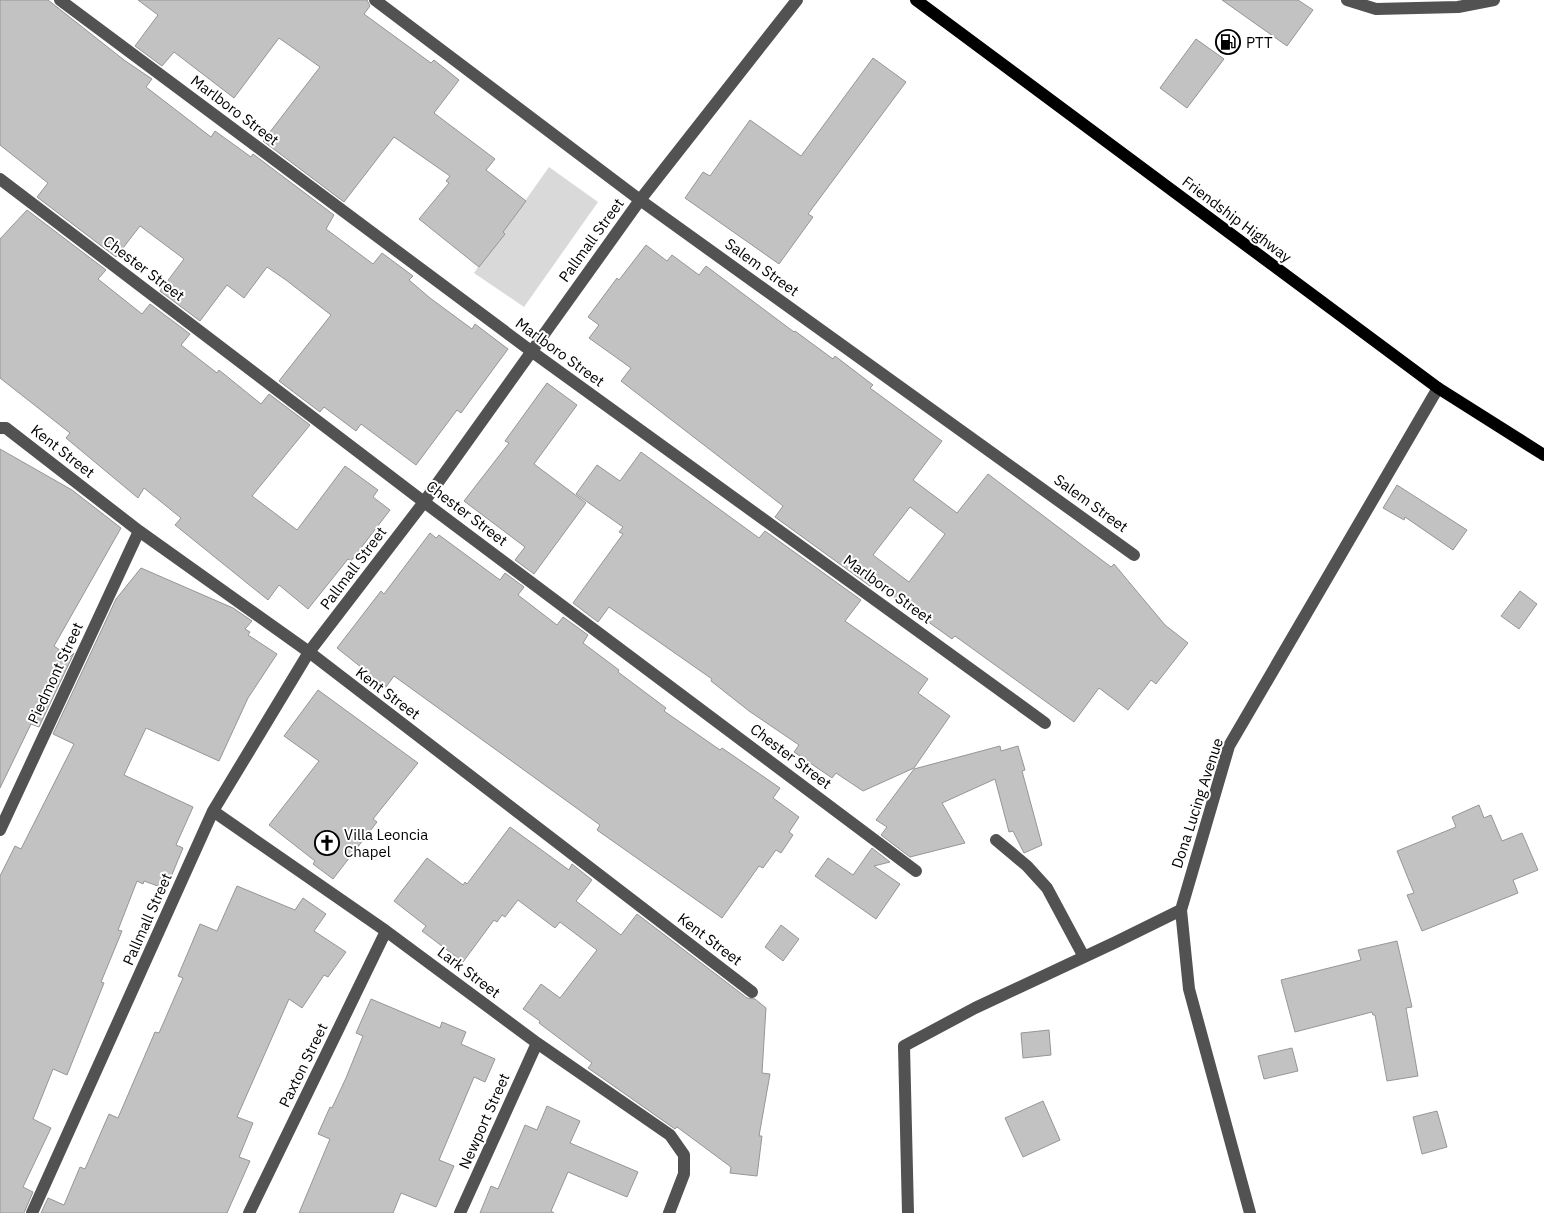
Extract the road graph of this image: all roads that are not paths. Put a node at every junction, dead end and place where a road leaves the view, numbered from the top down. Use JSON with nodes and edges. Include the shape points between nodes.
{"nodes":[{"id":1,"x":60,"y":0,"type":"edge"},
{"id":2,"x":375,"y":0,"type":"edge"},
{"id":3,"x":797,"y":0,"type":"edge"},
{"id":4,"x":916,"y":0,"type":"edge"},
{"id":5,"x":1347,"y":0,"type":"edge"},
{"id":6,"x":1494,"y":0,"type":"edge"},
{"id":7,"x":0,"y":179,"type":"edge"},
{"id":8,"x":640,"y":200,"type":"junction"},
{"id":9,"x":531,"y":351,"type":"junction"},
{"id":10,"x":1438,"y":388,"type":"junction"},
{"id":11,"x":0,"y":428,"type":"edge"},
{"id":12,"x":1544,"y":455,"type":"edge"},
{"id":13,"x":424,"y":502,"type":"junction"},
{"id":14,"x":139,"y":531,"type":"junction"},
{"id":15,"x":1134,"y":554,"type":"dead end"},
{"id":16,"x":309,"y":652,"type":"junction"},
{"id":17,"x":1045,"y":723,"type":"dead end"},
{"id":18,"x":213,"y":811,"type":"junction"},
{"id":19,"x":0,"y":830,"type":"edge"},
{"id":20,"x":996,"y":840,"type":"dead end"},
{"id":21,"x":916,"y":871,"type":"dead end"},
{"id":22,"x":1181,"y":910,"type":"junction"},
{"id":23,"x":386,"y":931,"type":"junction"},
{"id":24,"x":1084,"y":957,"type":"junction"},
{"id":25,"x":752,"y":992,"type":"dead end"},
{"id":26,"x":538,"y":1043,"type":"junction"},
{"id":27,"x":32,"y":1213,"type":"edge"},
{"id":28,"x":249,"y":1213,"type":"edge"},
{"id":29,"x":460,"y":1213,"type":"edge"},
{"id":30,"x":669,"y":1213,"type":"edge"},
{"id":31,"x":908,"y":1213,"type":"edge"},
{"id":32,"x":1250,"y":1213,"type":"edge"}],
"edges":[{"from":1,"to":9,"type":"street","name":"Marlboro Street"},
{"from":2,"to":8,"type":"street","name":"Salem Street"},
{"from":3,"to":8,"type":"street","name":"Pallmall Street"},
{"from":4,"to":10,"type":"main road","name":"Friendship Highway"},
{"from":5,"to":6,"type":"street","via":[[1376,10],[1458,7]]},
{"from":7,"to":13,"type":"street","name":"Chester Street"},
{"from":8,"to":9,"type":"street","name":"Pallmall Street"},
{"from":8,"to":15,"type":"street","name":"Salem Street"},
{"from":9,"to":13,"type":"street","name":"Pallmall Street"},
{"from":9,"to":17,"type":"street","name":"Marlboro Street"},
{"from":10,"to":12,"type":"main road","name":"Friendship Highway"},
{"from":10,"to":22,"type":"street","name":"Dona Lucing Avenue","via":[[1229,746]]},
{"from":11,"to":14,"type":"street","name":"Kent Street","via":[[6,428]]},
{"from":13,"to":16,"type":"street","name":"Pallmall Street"},
{"from":13,"to":21,"type":"street","name":"Chester Street"},
{"from":14,"to":16,"type":"street","name":"Kent Street"},
{"from":14,"to":19,"type":"street","name":"Piedmont Street"},
{"from":16,"to":18,"type":"street","name":"Pallmall Street"},
{"from":16,"to":25,"type":"street","name":"Kent Street"},
{"from":18,"to":23,"type":"street","name":"Lark Street"},
{"from":18,"to":27,"type":"street","name":"Pallmall Street"},
{"from":20,"to":24,"type":"street","via":[[1047,888]]},
{"from":22,"to":24,"type":"street"},
{"from":22,"to":32,"type":"street","name":"Dona Lucing Avenue","via":[[1189,989]]},
{"from":23,"to":26,"type":"street","name":"Lark Street"},
{"from":23,"to":28,"type":"street","name":"Paxton Street"},
{"from":24,"to":31,"type":"street","via":[[975,1008],[904,1046]]},
{"from":26,"to":29,"type":"street","name":"Newport Street"},
{"from":26,"to":30,"type":"street","name":"Lark Street","via":[[670,1135],[684,1155],[684,1174]]}]}
